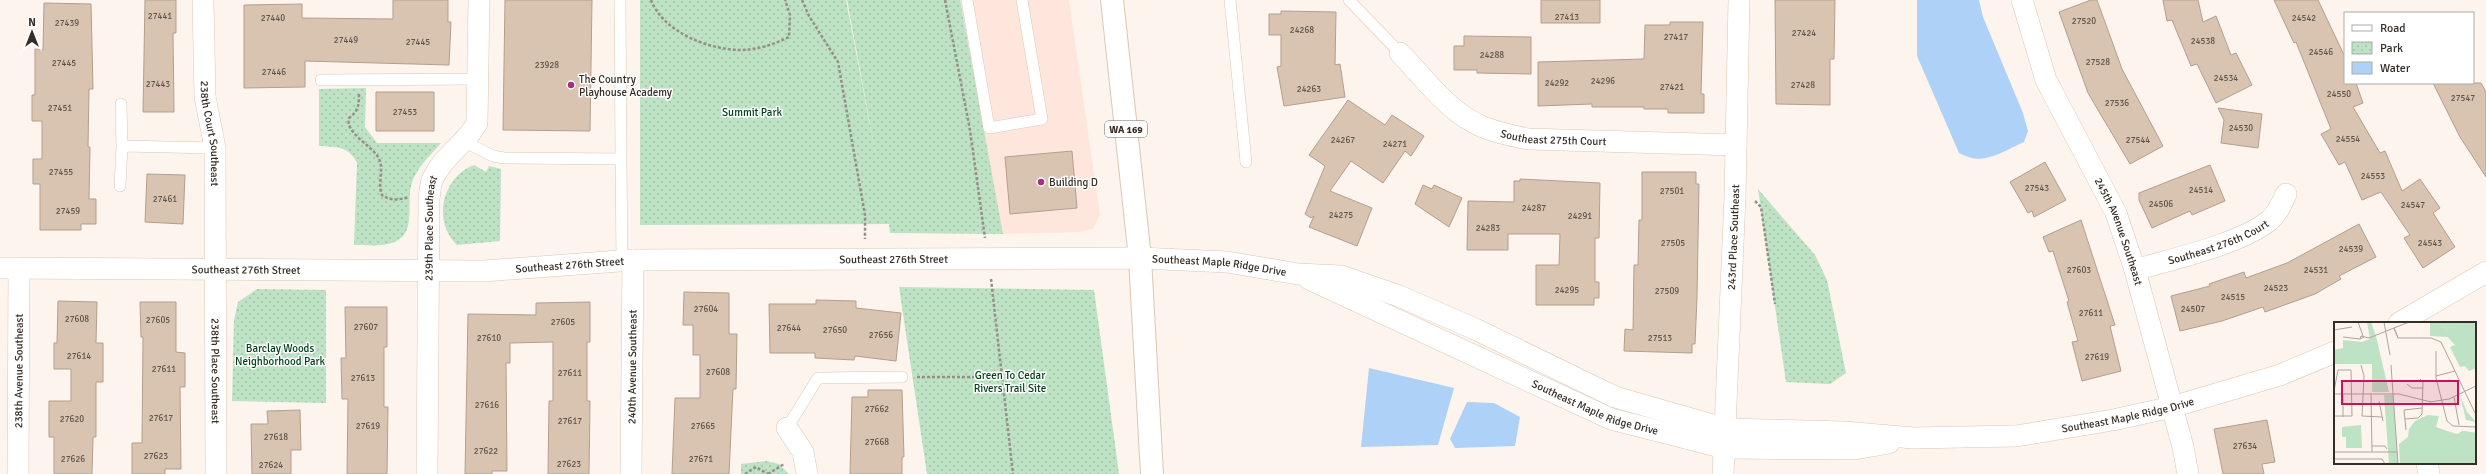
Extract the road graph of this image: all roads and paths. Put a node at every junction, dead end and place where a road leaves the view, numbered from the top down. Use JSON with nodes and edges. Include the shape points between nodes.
{"nodes":[{"id":1,"x":203,"y":0,"type":"edge"},
{"id":2,"x":479,"y":0,"type":"edge"},
{"id":3,"x":620,"y":0,"type":"edge"},
{"id":4,"x":651,"y":0,"type":"edge"},
{"id":5,"x":785,"y":0,"type":"edge"},
{"id":6,"x":802,"y":0,"type":"edge"},
{"id":7,"x":945,"y":0,"type":"edge"},
{"id":8,"x":967,"y":0,"type":"edge"},
{"id":9,"x":1022,"y":0,"type":"edge"},
{"id":10,"x":1112,"y":0,"type":"edge"},
{"id":11,"x":1230,"y":0,"type":"edge"},
{"id":12,"x":1348,"y":0,"type":"edge"},
{"id":13,"x":1739,"y":0,"type":"edge"},
{"id":14,"x":2022,"y":0,"type":"edge"},
{"id":15,"x":1400,"y":53,"type":"joint"},
{"id":16,"x":478,"y":79,"type":"junction"},
{"id":17,"x":321,"y":80,"type":"dead end"},
{"id":18,"x":359,"y":80,"type":"junction"},
{"id":19,"x":121,"y":104,"type":"dead end"},
{"id":20,"x":465,"y":142,"type":"junction"},
{"id":21,"x":1736,"y":144,"type":"junction"},
{"id":22,"x":122,"y":146,"type":"junction"},
{"id":23,"x":215,"y":148,"type":"junction"},
{"id":24,"x":621,"y":159,"type":"junction"},
{"id":25,"x":1246,"y":162,"type":"dead end"},
{"id":26,"x":120,"y":186,"type":"dead end"},
{"id":27,"x":430,"y":190,"type":"junction"},
{"id":28,"x":2286,"y":194,"type":"dead end"},
{"id":29,"x":1735,"y":198,"type":"junction"},
{"id":30,"x":1140,"y":258,"type":"junction"},
{"id":31,"x":988,"y":259,"type":"junction"},
{"id":32,"x":628,"y":260,"type":"junction"},
{"id":33,"x":864,"y":260,"type":"junction"},
{"id":34,"x":9,"y":268,"type":"edge"},
{"id":35,"x":217,"y":268,"type":"junction"},
{"id":36,"x":2135,"y":270,"type":"junction"},
{"id":37,"x":429,"y":271,"type":"junction"},
{"id":38,"x":2486,"y":272,"type":"edge"},
{"id":39,"x":1775,"y":304,"type":"dead end"},
{"id":40,"x":2401,"y":322,"type":"edge"},
{"id":41,"x":2334,"y":352,"type":"edge"},
{"id":42,"x":902,"y":377,"type":"joint"},
{"id":43,"x":1002,"y":377,"type":"junction"},
{"id":44,"x":2172,"y":407,"type":"junction"},
{"id":45,"x":787,"y":428,"type":"joint"},
{"id":46,"x":1726,"y":438,"type":"junction"},
{"id":47,"x":2427,"y":464,"type":"edge"},
{"id":48,"x":18,"y":474,"type":"edge"},
{"id":49,"x":216,"y":474,"type":"edge"},
{"id":50,"x":427,"y":474,"type":"edge"},
{"id":51,"x":631,"y":474,"type":"edge"},
{"id":52,"x":745,"y":474,"type":"edge"},
{"id":53,"x":768,"y":474,"type":"edge"},
{"id":54,"x":807,"y":474,"type":"edge"},
{"id":55,"x":1014,"y":474,"type":"edge"},
{"id":56,"x":1152,"y":474,"type":"edge"},
{"id":57,"x":1723,"y":474,"type":"edge"},
{"id":58,"x":2188,"y":474,"type":"edge"},
{"id":59,"x":2429,"y":474,"type":"edge"}],
"edges":[{"from":1,"to":23,"type":"street","name":"238th Court Southeast","via":[[205,97]]},
{"from":2,"to":16,"type":"street","name":"239th Place Southeast"},
{"from":3,"to":24,"type":"lane"},
{"from":4,"to":5,"type":"path","via":[[663,20],[675,31],[698,41],[742,50],[777,43],[789,37],[790,15]]},
{"from":6,"to":33,"type":"path","via":[[838,62],[866,215]]},
{"from":7,"to":31,"type":"path","via":[[970,130]]},
{"from":8,"to":9,"type":"lane","via":[[988,128],[1042,119]]},
{"from":10,"to":30,"type":"main road","number":"WA 169"},
{"from":11,"to":25,"type":"lane"},
{"from":12,"to":15,"type":"lane"},
{"from":13,"to":21,"type":"street","name":"243rd Place Southeast"},
{"from":14,"to":36,"type":"street","name":"245th Avenue Southeast","via":[[2046,80],[2116,213]]},
{"from":15,"to":21,"type":"street","name":"Southeast 275th Court","via":[[1457,112],[1498,132],[1528,139]]},
{"from":16,"to":18,"type":"lane"},
{"from":16,"to":20,"type":"street","name":"239th Place Southeast","via":[[477,123]]},
{"from":17,"to":18,"type":"lane"},
{"from":18,"to":27,"type":"path","via":[[358,107],[348,123],[350,129],[379,158],[382,195],[394,200]]},
{"from":19,"to":22,"type":"lane"},
{"from":20,"to":24,"type":"lane","via":[[504,158]]},
{"from":20,"to":27,"type":"street","name":"239th Place Southeast","via":[[440,166],[432,179]]},
{"from":21,"to":29,"type":"street","name":"243rd Place Southeast"},
{"from":22,"to":23,"type":"lane"},
{"from":22,"to":26,"type":"lane"},
{"from":23,"to":35,"type":"street","name":"238th Court Southeast"},
{"from":24,"to":32,"type":"lane"},
{"from":27,"to":37,"type":"street","name":"239th Place Southeast"},
{"from":28,"to":36,"type":"street","name":"Southeast 276th Court","via":[[2270,220],[2246,233],[2220,244]]},
{"from":29,"to":39,"type":"path","via":[[1757,201],[1761,207]]},
{"from":29,"to":46,"type":"street","name":"243rd Place Southeast"},
{"from":30,"to":31,"type":"street","name":"Southeast 276th Street"},
{"from":30,"to":46,"type":"street","name":"Southeast Maple Ridge Drive","via":[[1227,262],[1298,274],[1341,276],[1399,296],[1475,329],[1615,397]]},
{"from":30,"to":56,"type":"main road","number":"WA 169"},
{"from":31,"to":33,"type":"street","name":"Southeast 276th Street"},
{"from":31,"to":43,"type":"path"},
{"from":32,"to":33,"type":"street","name":"Southeast 276th Street"},
{"from":32,"to":37,"type":"street","name":"Southeast 276th Street","via":[[484,271]]},
{"from":32,"to":51,"type":"street","name":"240th Avenue Southeast"},
{"from":34,"to":35,"type":"street","name":"Southeast 276th Street"},
{"from":34,"to":48,"type":"street","name":"238th Avenue Southeast"},
{"from":35,"to":37,"type":"street","name":"Southeast 276th Street"},
{"from":35,"to":49,"type":"street","name":"238th Place Southeast"},
{"from":36,"to":44,"type":"street","name":"245th Avenue Southeast"},
{"from":37,"to":50,"type":"street","name":"239th Place Southeast"},
{"from":38,"to":40,"type":"street"},
{"from":41,"to":44,"type":"street","name":"Southeast Maple Ridge Drive","via":[[2280,375]]},
{"from":42,"to":43,"type":"path"},
{"from":42,"to":45,"type":"lane","via":[[818,378]]},
{"from":43,"to":55,"type":"path"},
{"from":44,"to":46,"type":"street","name":"Southeast Maple Ridge Drive","via":[[2016,436],[1913,438],[1844,432]]},
{"from":44,"to":58,"type":"street","name":"245th Avenue Southeast"},
{"from":45,"to":54,"type":"street","via":[[803,452]]},
{"from":46,"to":57,"type":"street","name":"243rd Place Southeast"},
{"from":47,"to":59,"type":"street"},
{"from":52,"to":53,"type":"path","via":[[756,467]]}]}
